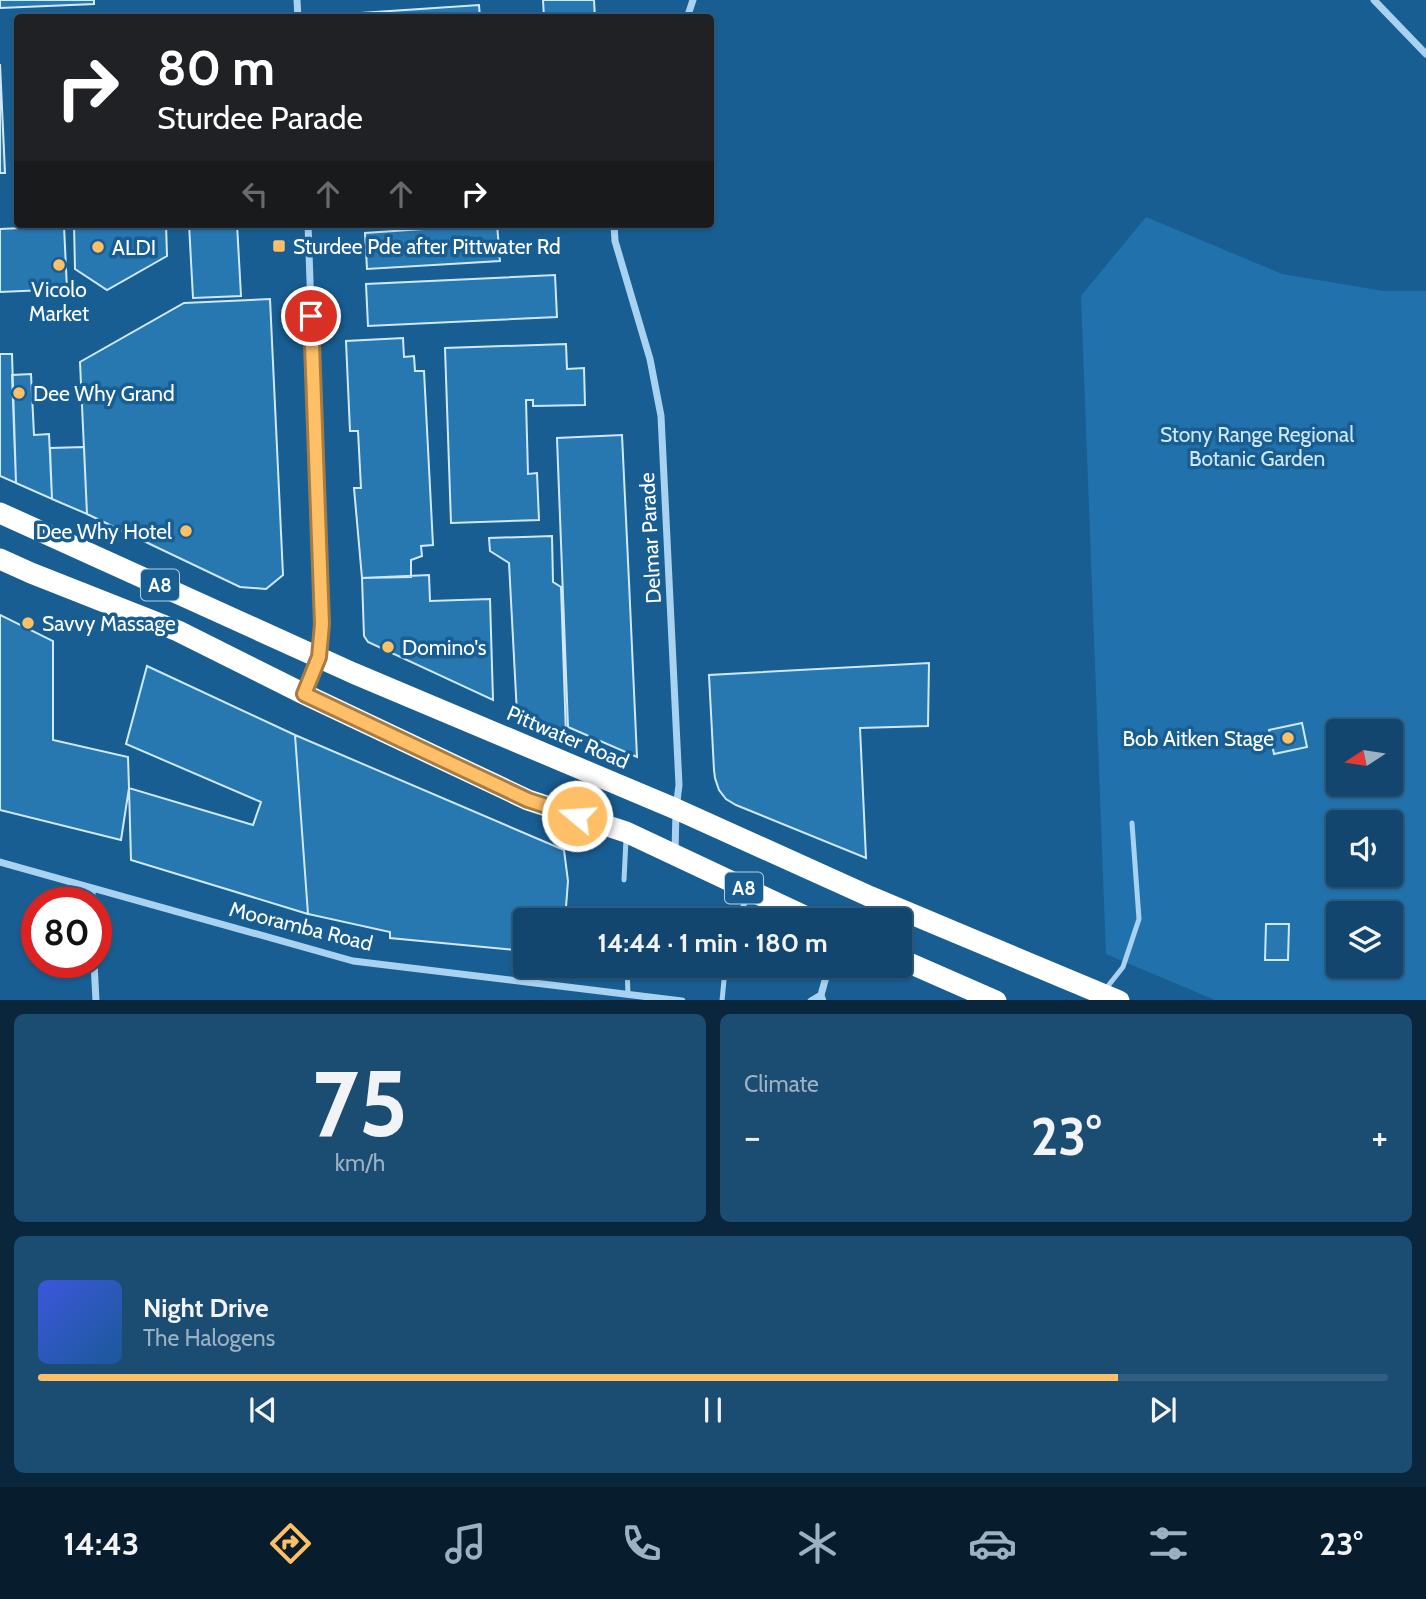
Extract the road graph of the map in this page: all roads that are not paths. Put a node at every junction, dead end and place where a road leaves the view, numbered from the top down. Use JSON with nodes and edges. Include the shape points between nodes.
{"nodes":[{"id":1,"x":1374,"y":0,"type":"edge"},
{"id":2,"x":1426,"y":54,"type":"edge"},
{"id":3,"x":307,"y":228,"type":"edge"},
{"id":4,"x":614,"y":228,"type":"edge"},
{"id":5,"x":0,"y":513,"type":"edge"},
{"id":6,"x":0,"y":559,"type":"edge"},
{"id":7,"x":319,"y":657,"type":"junction"},
{"id":8,"x":304,"y":694,"type":"junction"},
{"id":9,"x":676,"y":809,"type":"junction"},
{"id":10,"x":1132,"y":823,"type":"dead end"},
{"id":11,"x":626,"y":832,"type":"junction"},
{"id":12,"x":675,"y":856,"type":"junction"},
{"id":13,"x":0,"y":862,"type":"edge"},
{"id":14,"x":624,"y":880,"type":"dead end"},
{"id":15,"x":88,"y":887,"type":"edge"},
{"id":16,"x":751,"y":891,"type":"junction"},
{"id":17,"x":112,"y":894,"type":"edge"},
{"id":18,"x":742,"y":908,"type":"edge"},
{"id":19,"x":787,"y":908,"type":"edge"},
{"id":20,"x":912,"y":964,"type":"edge"},
{"id":21,"x":95,"y":978,"type":"edge"},
{"id":22,"x":627,"y":978,"type":"edge"},
{"id":23,"x":826,"y":978,"type":"edge"},
{"id":24,"x":724,"y":980,"type":"dead end"},
{"id":25,"x":628,"y":995,"type":"junction"},
{"id":26,"x":1111,"y":997,"type":"edge"},
{"id":27,"x":822,"y":998,"type":"edge"},
{"id":28,"x":96,"y":1000,"type":"edge"},
{"id":29,"x":682,"y":1000,"type":"edge"},
{"id":30,"x":722,"y":1000,"type":"edge"},
{"id":31,"x":811,"y":1000,"type":"edge"},
{"id":32,"x":996,"y":1000,"type":"edge"}],
"edges":[{"from":1,"to":2,"type":"street"},
{"from":3,"to":7,"type":"street","via":[[322,624]]},
{"from":4,"to":9,"type":"street","name":"Delmar Parade","via":[[661,416],[679,785]]},
{"from":5,"to":7,"type":"highway","name":"Pittwater Road","number":"A8"},
{"from":6,"to":8,"type":"highway","number":"A8","via":[[178,631]]},
{"from":7,"to":8,"type":"street"},
{"from":7,"to":9,"type":"highway","name":"Pittwater Road","number":"A8"},
{"from":8,"to":11,"type":"highway","number":"A8","via":[[528,800]]},
{"from":9,"to":12,"type":"street","name":"Delmar Parade"},
{"from":9,"to":26,"type":"highway","name":"Pittwater Road","number":"A8"},
{"from":10,"to":26,"type":"lane","via":[[1139,919]]},
{"from":11,"to":12,"type":"highway","number":"A8"},
{"from":11,"to":14,"type":"lane"},
{"from":12,"to":16,"type":"highway","number":"A8"},
{"from":13,"to":15,"type":"street","name":"Mooramba Road"},
{"from":16,"to":18,"type":"lane"},
{"from":16,"to":19,"type":"highway","number":"A8"},
{"from":17,"to":25,"type":"street","name":"Mooramba Road","via":[[353,961]]},
{"from":20,"to":32,"type":"highway"},
{"from":21,"to":28,"type":"street"},
{"from":22,"to":25,"type":"lane"},
{"from":23,"to":27,"type":"street"},
{"from":24,"to":30,"type":"lane"},
{"from":25,"to":29,"type":"street","name":"Mooramba Road"},
{"from":27,"to":31,"type":"street"}]}
